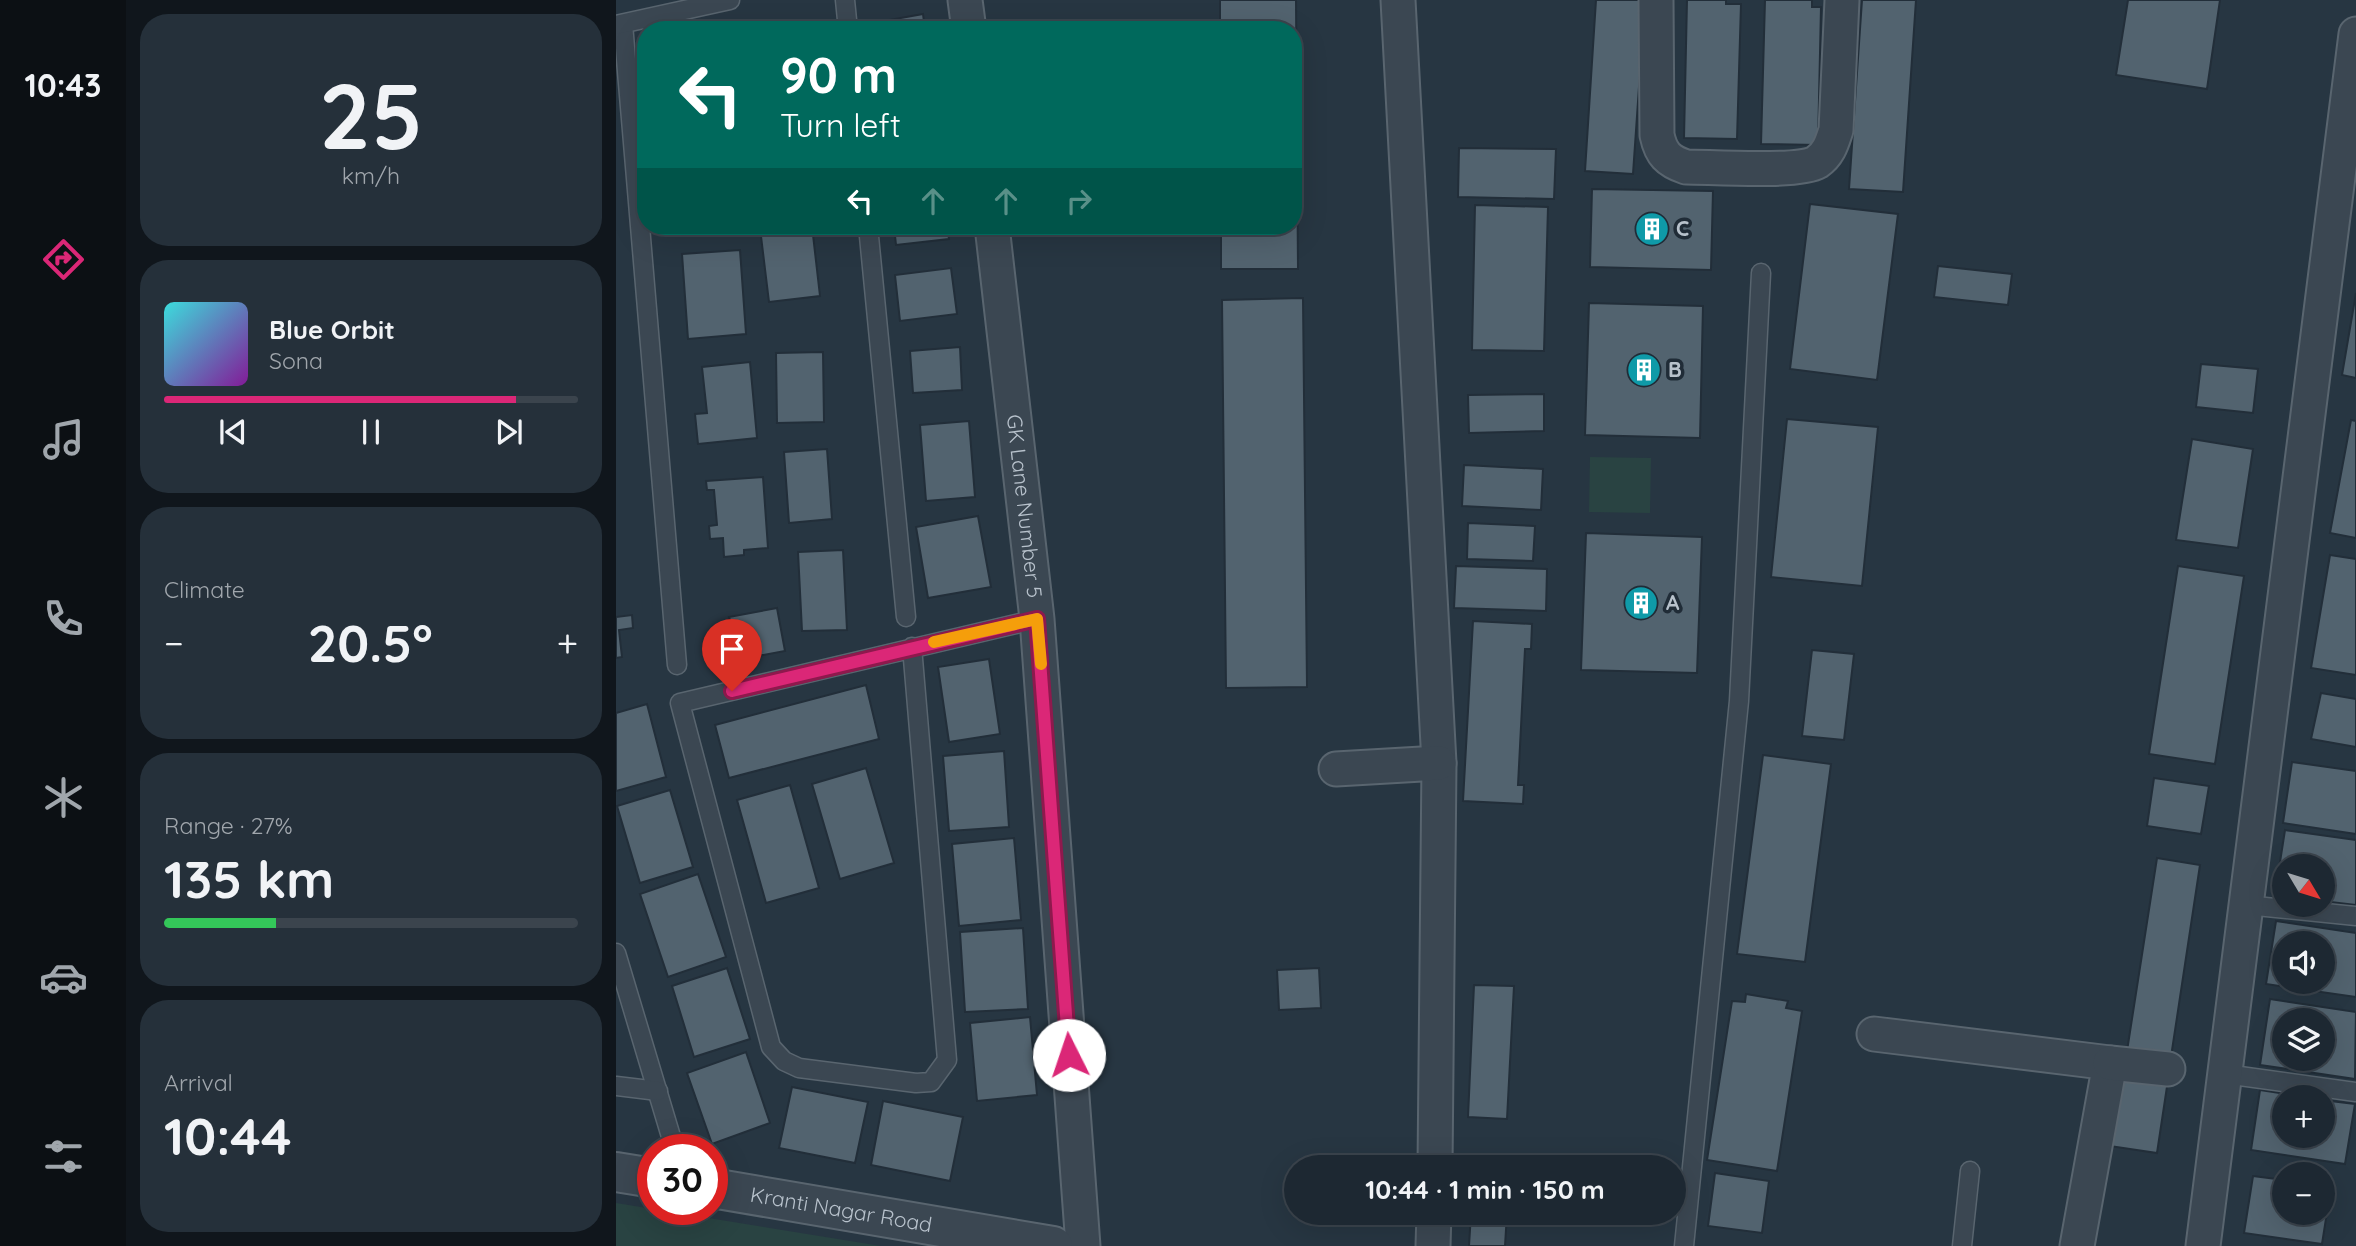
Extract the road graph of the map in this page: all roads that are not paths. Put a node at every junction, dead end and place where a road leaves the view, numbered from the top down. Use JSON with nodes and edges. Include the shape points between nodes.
{"nodes":[{"id":1,"x":730,"y":0,"type":"edge"},
{"id":2,"x":845,"y":0,"type":"edge"},
{"id":3,"x":965,"y":0,"type":"edge"},
{"id":4,"x":1398,"y":0,"type":"edge"},
{"id":5,"x":1656,"y":0,"type":"edge"},
{"id":6,"x":1842,"y":0,"type":"edge"},
{"id":7,"x":847,"y":21,"type":"edge"},
{"id":8,"x":968,"y":21,"type":"edge"},
{"id":9,"x":620,"y":24,"type":"edge"},
{"id":10,"x":2356,"y":34,"type":"edge"},
{"id":11,"x":637,"y":215,"type":"edge"},
{"id":12,"x":639,"y":235,"type":"edge"},
{"id":13,"x":869,"y":235,"type":"edge"},
{"id":14,"x":993,"y":235,"type":"edge"},
{"id":15,"x":1761,"y":273,"type":"dead end"},
{"id":16,"x":905,"y":617,"type":"dead end"},
{"id":17,"x":1037,"y":619,"type":"junction"},
{"id":18,"x":912,"y":647,"type":"junction"},
{"id":19,"x":677,"y":665,"type":"dead end"},
{"id":20,"x":1439,"y":763,"type":"junction"},
{"id":21,"x":1336,"y":769,"type":"dead end"},
{"id":22,"x":2246,"y":905,"type":"junction"},
{"id":23,"x":2356,"y":916,"type":"edge"},
{"id":24,"x":616,"y":953,"type":"edge"},
{"id":25,"x":1874,"y":1034,"type":"dead end"},
{"id":26,"x":2110,"y":1063,"type":"junction"},
{"id":27,"x":2168,"y":1069,"type":"dead end"},
{"id":28,"x":2225,"y":1074,"type":"junction"},
{"id":29,"x":616,"y":1086,"type":"edge"},
{"id":30,"x":658,"y":1091,"type":"junction"},
{"id":31,"x":2356,"y":1092,"type":"edge"},
{"id":32,"x":671,"y":1134,"type":"edge"},
{"id":33,"x":1435,"y":1155,"type":"edge"},
{"id":34,"x":1970,"y":1171,"type":"dead end"},
{"id":35,"x":616,"y":1172,"type":"edge"},
{"id":36,"x":637,"y":1175,"type":"edge"},
{"id":37,"x":728,"y":1191,"type":"edge"},
{"id":38,"x":1434,"y":1225,"type":"edge"},
{"id":39,"x":1052,"y":1246,"type":"edge"},
{"id":40,"x":1083,"y":1246,"type":"edge"},
{"id":41,"x":1433,"y":1246,"type":"edge"},
{"id":42,"x":1684,"y":1246,"type":"edge"},
{"id":43,"x":1962,"y":1246,"type":"edge"},
{"id":44,"x":2077,"y":1246,"type":"edge"},
{"id":45,"x":2203,"y":1246,"type":"edge"}],
"edges":[{"from":1,"to":9,"type":"lane"},
{"from":2,"to":7,"type":"lane"},
{"from":3,"to":8,"type":"street"},
{"from":4,"to":20,"type":"street"},
{"from":5,"to":6,"type":"street","via":[[1660,150],[1671,162],[1686,167],[1797,167],[1816,163],[1829,150],[1836,130]]},
{"from":9,"to":11,"type":"lane"},
{"from":10,"to":22,"type":"street"},
{"from":12,"to":19,"type":"lane"},
{"from":13,"to":16,"type":"lane"},
{"from":14,"to":17,"type":"street","name":"GK Lane Number 5"},
{"from":15,"to":42,"type":"lane","via":[[1739,701]]},
{"from":17,"to":18,"type":"lane"},
{"from":17,"to":40,"type":"street","name":"GK Lane Number 5"},
{"from":18,"to":18,"type":"lane","via":[[947,1060],[931,1082],[916,1083],[799,1068],[771,1047],[680,703]]},
{"from":20,"to":21,"type":"street"},
{"from":20,"to":33,"type":"street"},
{"from":22,"to":23,"type":"lane"},
{"from":22,"to":28,"type":"street"},
{"from":24,"to":30,"type":"lane"},
{"from":25,"to":26,"type":"street"},
{"from":26,"to":27,"type":"street"},
{"from":26,"to":44,"type":"street"},
{"from":28,"to":31,"type":"lane"},
{"from":28,"to":45,"type":"street"},
{"from":29,"to":30,"type":"lane"},
{"from":30,"to":32,"type":"lane"},
{"from":34,"to":43,"type":"lane"},
{"from":35,"to":36,"type":"street"},
{"from":37,"to":39,"type":"street","name":"Kranti Nagar Road"},
{"from":38,"to":41,"type":"street"}]}
